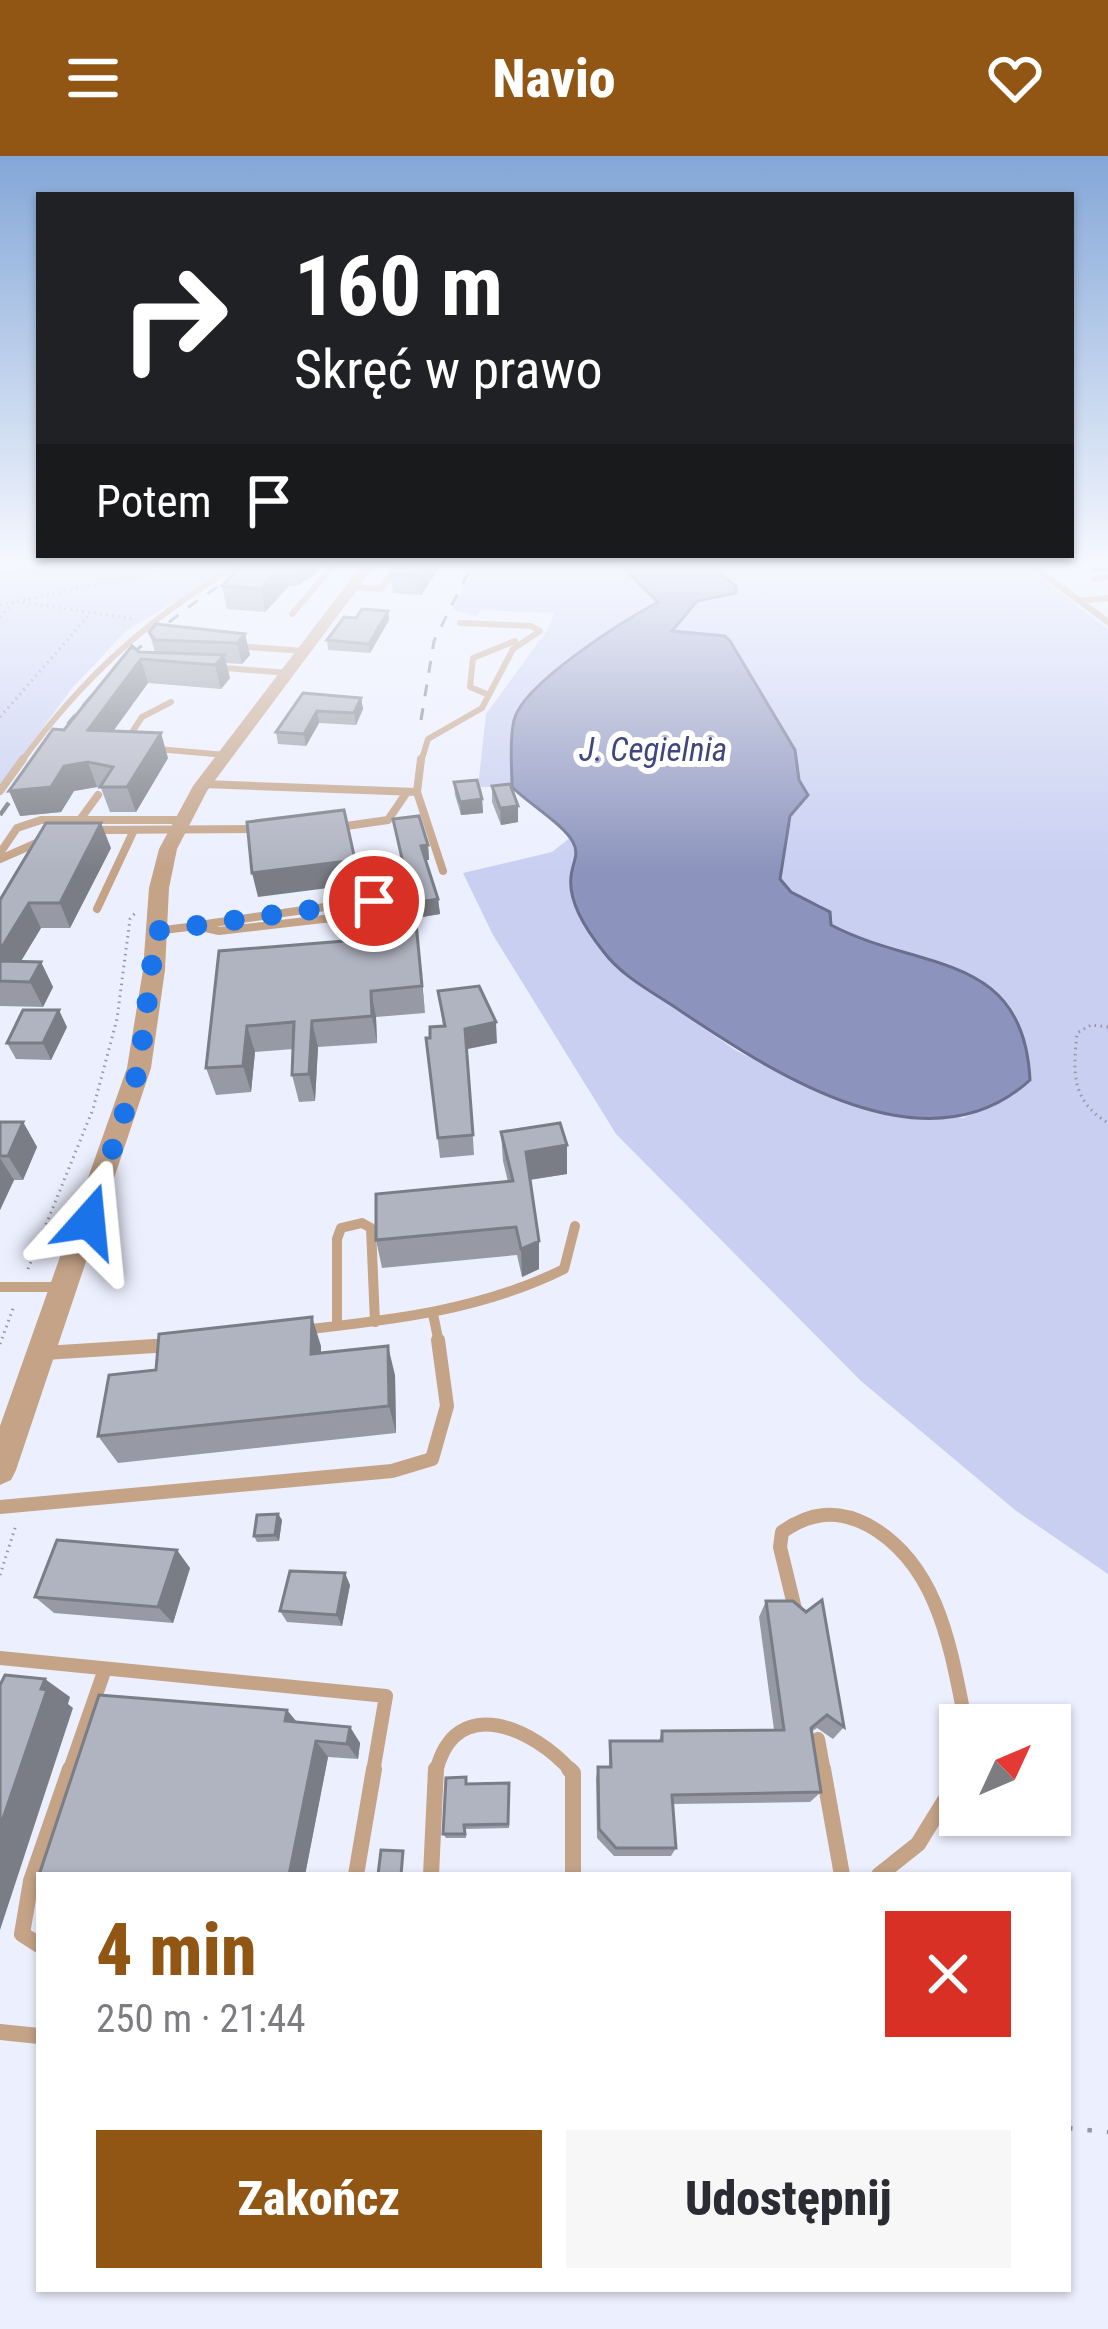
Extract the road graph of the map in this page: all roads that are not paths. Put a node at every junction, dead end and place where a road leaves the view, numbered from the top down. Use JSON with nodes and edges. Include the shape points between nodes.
{"nodes":[{"id":1,"x":97,"y":668,"type":"edge"},
{"id":2,"x":210,"y":668,"type":"edge"},
{"id":3,"x":230,"y":668,"type":"edge"},
{"id":4,"x":291,"y":668,"type":"edge"},
{"id":5,"x":472,"y":668,"type":"edge"},
{"id":6,"x":502,"y":668,"type":"edge"},
{"id":7,"x":249,"y":670,"type":"joint"},
{"id":8,"x":196,"y":673,"type":"edge"},
{"id":9,"x":287,"y":673,"type":"junction"},
{"id":10,"x":489,"y":695,"type":"junction"},
{"id":11,"x":171,"y":702,"type":"dead end"},
{"id":12,"x":226,"y":755,"type":"junction"},
{"id":13,"x":204,"y":784,"type":"junction"},
{"id":14,"x":0,"y":791,"type":"edge"},
{"id":15,"x":412,"y":792,"type":"junction"},
{"id":16,"x":98,"y":795,"type":"edge"},
{"id":17,"x":82,"y":825,"type":"junction"},
{"id":18,"x":179,"y":825,"type":"junction"},
{"id":19,"x":326,"y":827,"type":"edge"},
{"id":20,"x":267,"y":829,"type":"edge"},
{"id":21,"x":134,"y":830,"type":"junction"},
{"id":22,"x":0,"y":856,"type":"edge"},
{"id":23,"x":443,"y":871,"type":"dead end"},
{"id":24,"x":98,"y":909,"type":"dead end"},
{"id":25,"x":375,"y":913,"type":"junction"},
{"id":26,"x":196,"y":926,"type":"junction"},
{"id":27,"x":156,"y":931,"type":"junction"},
{"id":28,"x":219,"y":931,"type":"junction"},
{"id":29,"x":227,"y":948,"type":"edge"},
{"id":30,"x":378,"y":954,"type":"edge"},
{"id":31,"x":575,"y":1226,"type":"dead end"},
{"id":32,"x":0,"y":1287,"type":"edge"},
{"id":33,"x":64,"y":1287,"type":"junction"},
{"id":34,"x":433,"y":1314,"type":"junction"},
{"id":35,"x":375,"y":1322,"type":"junction"},
{"id":36,"x":337,"y":1326,"type":"junction"},
{"id":37,"x":293,"y":1331,"type":"edge"},
{"id":38,"x":183,"y":1343,"type":"edge"},
{"id":39,"x":42,"y":1353,"type":"junction"},
{"id":40,"x":0,"y":1470,"type":"edge"},
{"id":41,"x":0,"y":1507,"type":"edge"},
{"id":42,"x":796,"y":1616,"type":"edge"},
{"id":43,"x":0,"y":1658,"type":"edge"},
{"id":44,"x":105,"y":1669,"type":"junction"},
{"id":45,"x":961,"y":1704,"type":"edge"},
{"id":46,"x":818,"y":1739,"type":"edge"},
{"id":47,"x":939,"y":1810,"type":"edge"},
{"id":48,"x":357,"y":1872,"type":"edge"},
{"id":49,"x":430,"y":1872,"type":"edge"},
{"id":50,"x":573,"y":1872,"type":"edge"},
{"id":51,"x":841,"y":1872,"type":"edge"},
{"id":52,"x":883,"y":1872,"type":"edge"},
{"id":53,"x":36,"y":1943,"type":"edge"},
{"id":54,"x":0,"y":2032,"type":"edge"},
{"id":55,"x":36,"y":2036,"type":"edge"}],
"edges":[{"from":1,"to":14,"type":"lane"},
{"from":2,"to":8,"type":"lane"},
{"from":3,"to":7,"type":"lane"},
{"from":4,"to":9,"type":"street"},
{"from":5,"to":10,"type":"lane","via":[[470,687]]},
{"from":6,"to":10,"type":"lane"},
{"from":7,"to":9,"type":"lane"},
{"from":9,"to":12,"type":"street"},
{"from":10,"to":15,"type":"lane","via":[[482,708],[428,739]]},
{"from":11,"to":12,"type":"lane","via":[[142,717],[122,746]]},
{"from":12,"to":13,"type":"street"},
{"from":13,"to":15,"type":"lane"},
{"from":13,"to":18,"type":"street"},
{"from":15,"to":19,"type":"lane","via":[[388,823]]},
{"from":15,"to":23,"type":"lane"},
{"from":16,"to":17,"type":"lane"},
{"from":17,"to":18,"type":"lane"},
{"from":17,"to":21,"type":"lane"},
{"from":17,"to":22,"type":"lane"},
{"from":17,"to":22,"type":"lane","via":[[26,824]]},
{"from":18,"to":20,"type":"lane"},
{"from":18,"to":21,"type":"lane"},
{"from":18,"to":27,"type":"street","via":[[159,887]]},
{"from":21,"to":24,"type":"lane"},
{"from":25,"to":26,"type":"lane","via":[[367,901]]},
{"from":25,"to":28,"type":"lane"},
{"from":25,"to":30,"type":"lane"},
{"from":26,"to":27,"type":"lane"},
{"from":26,"to":28,"type":"lane"},
{"from":27,"to":33,"type":"street","via":[[139,1068]]},
{"from":28,"to":29,"type":"lane"},
{"from":31,"to":34,"type":"lane","via":[[563,1269]]},
{"from":32,"to":33,"type":"lane"},
{"from":33,"to":39,"type":"street"},
{"from":34,"to":35,"type":"lane"},
{"from":34,"to":41,"type":"lane","via":[[450,1408],[432,1459],[392,1471]]},
{"from":35,"to":36,"type":"lane"},
{"from":35,"to":36,"type":"lane","via":[[370,1228],[350,1224],[337,1239]]},
{"from":36,"to":37,"type":"lane"},
{"from":38,"to":39,"type":"lane"},
{"from":39,"to":40,"type":"street"},
{"from":42,"to":45,"type":"lane","via":[[782,1532],[802,1516],[839,1512],[879,1528],[916,1564],[941,1611]]},
{"from":43,"to":44,"type":"lane"},
{"from":44,"to":48,"type":"lane","via":[[386,1696]]},
{"from":44,"to":53,"type":"lane","via":[[31,1881],[22,1934]]},
{"from":46,"to":51,"type":"lane"},
{"from":47,"to":52,"type":"lane","via":[[918,1844]]},
{"from":49,"to":50,"type":"lane","via":[[437,1762],[449,1738],[480,1722],[548,1745],[573,1773]]},
{"from":54,"to":55,"type":"lane"}]}
